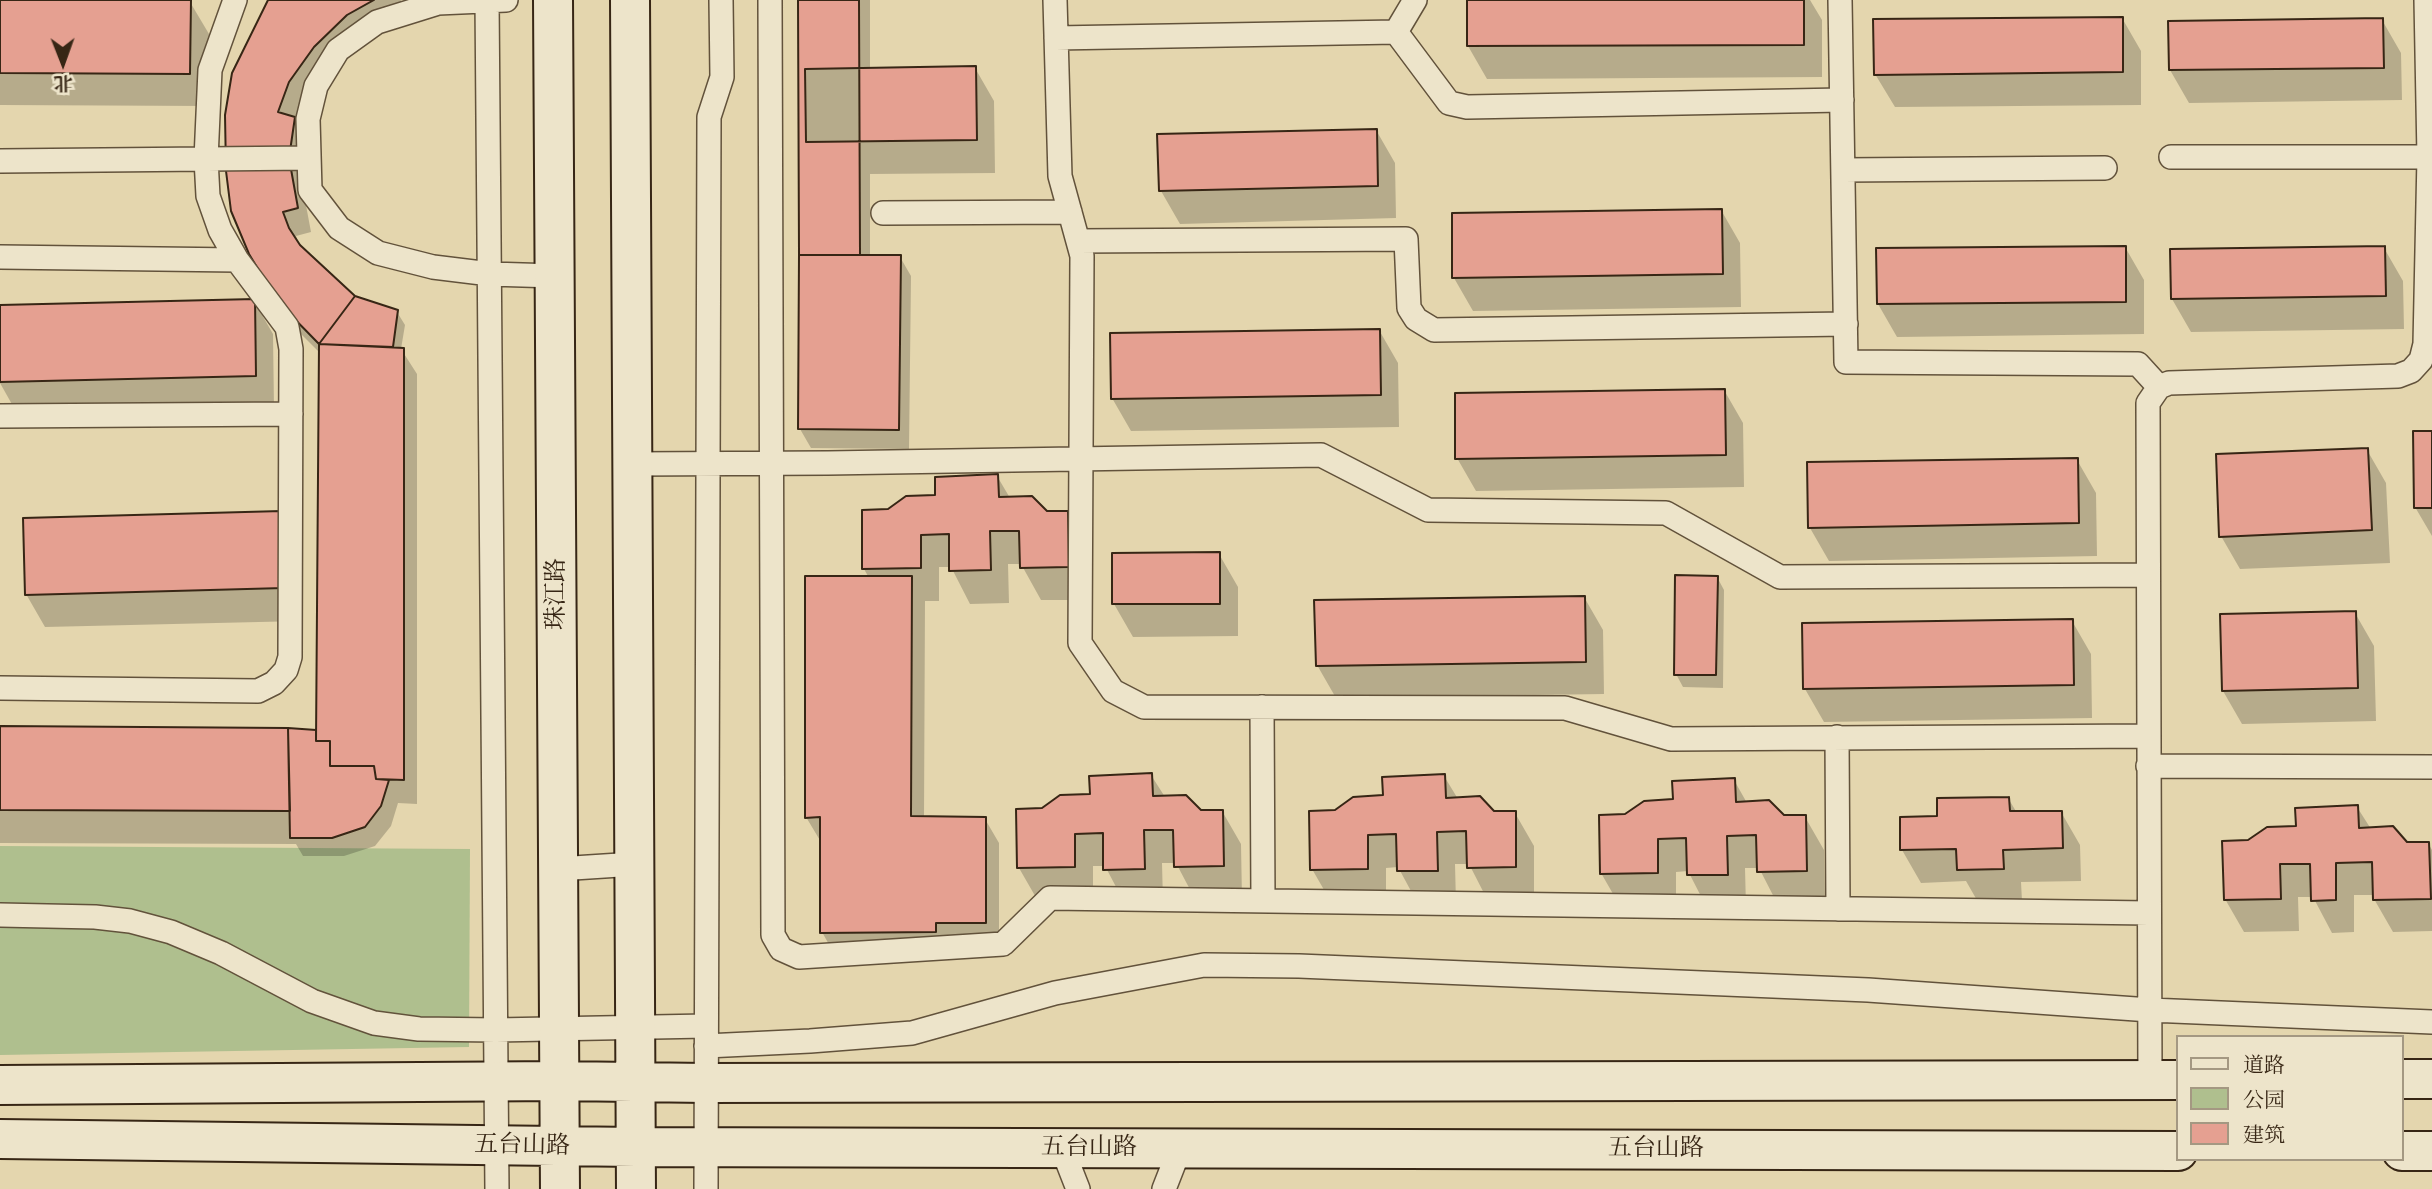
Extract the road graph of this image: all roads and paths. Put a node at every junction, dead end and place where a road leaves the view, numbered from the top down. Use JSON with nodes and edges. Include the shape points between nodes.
{"nodes":[{"id":1,"x":235,"y":0,"type":"edge"},
{"id":2,"x":493,"y":0,"type":"edge"},
{"id":3,"x":553,"y":0,"type":"edge"},
{"id":4,"x":630,"y":0,"type":"edge"},
{"id":5,"x":721,"y":0,"type":"edge"},
{"id":6,"x":770,"y":0,"type":"edge"},
{"id":7,"x":1055,"y":0,"type":"edge"},
{"id":8,"x":1415,"y":0,"type":"edge"},
{"id":9,"x":1840,"y":0,"type":"edge"},
{"id":10,"x":2426,"y":0,"type":"edge"},
{"id":11,"x":1396,"y":32,"type":"junction"},
{"id":12,"x":1056,"y":38,"type":"junction"},
{"id":13,"x":1842,"y":100,"type":"junction"},
{"id":14,"x":2431,"y":157,"type":"edge"},
{"id":15,"x":309,"y":158,"type":"junction"},
{"id":16,"x":2171,"y":158,"type":"dead end"},
{"id":17,"x":206,"y":159,"type":"junction"},
{"id":18,"x":0,"y":161,"type":"edge"},
{"id":19,"x":2105,"y":168,"type":"dead end"},
{"id":20,"x":1843,"y":170,"type":"junction"},
{"id":21,"x":1070,"y":212,"type":"junction"},
{"id":22,"x":883,"y":213,"type":"dead end"},
{"id":23,"x":1078,"y":241,"type":"junction"},
{"id":24,"x":0,"y":257,"type":"edge"},
{"id":25,"x":237,"y":260,"type":"junction"},
{"id":26,"x":490,"y":274,"type":"junction"},
{"id":27,"x":555,"y":276,"type":"junction"},
{"id":28,"x":1846,"y":324,"type":"junction"},
{"id":29,"x":2159,"y":387,"type":"junction"},
{"id":30,"x":290,"y":414,"type":"junction"},
{"id":31,"x":0,"y":416,"type":"edge"},
{"id":32,"x":1081,"y":459,"type":"junction"},
{"id":33,"x":773,"y":463,"type":"junction"},
{"id":34,"x":633,"y":464,"type":"junction"},
{"id":35,"x":708,"y":464,"type":"junction"},
{"id":36,"x":2148,"y":575,"type":"junction"},
{"id":37,"x":0,"y":688,"type":"edge"},
{"id":38,"x":1262,"y":707,"type":"junction"},
{"id":39,"x":2148,"y":736,"type":"junction"},
{"id":40,"x":1837,"y":737,"type":"junction"},
{"id":41,"x":2148,"y":766,"type":"junction"},
{"id":42,"x":2432,"y":767,"type":"edge"},
{"id":43,"x":635,"y":864,"type":"junction"},
{"id":44,"x":558,"y":869,"type":"junction"},
{"id":45,"x":1263,"y":901,"type":"junction"},
{"id":46,"x":1838,"y":909,"type":"junction"},
{"id":47,"x":2150,"y":913,"type":"junction"},
{"id":48,"x":0,"y":915,"type":"edge"},
{"id":49,"x":2150,"y":1010,"type":"junction"},
{"id":50,"x":2432,"y":1022,"type":"edge"},
{"id":51,"x":636,"y":1028,"type":"junction"},
{"id":52,"x":559,"y":1029,"type":"junction"},
{"id":53,"x":496,"y":1030,"type":"junction"},
{"id":54,"x":706,"y":1036,"type":"junction"},
{"id":55,"x":2404,"y":1079,"type":"edge"},
{"id":56,"x":2432,"y":1079,"type":"edge"},
{"id":57,"x":2164,"y":1080,"type":"edge"},
{"id":58,"x":496,"y":1082,"type":"junction"},
{"id":59,"x":559,"y":1082,"type":"junction"},
{"id":60,"x":636,"y":1083,"type":"junction"},
{"id":61,"x":706,"y":1083,"type":"junction"},
{"id":62,"x":0,"y":1085,"type":"edge"},
{"id":63,"x":0,"y":1139,"type":"edge"},
{"id":64,"x":497,"y":1145,"type":"junction"},
{"id":65,"x":560,"y":1146,"type":"junction"},
{"id":66,"x":636,"y":1147,"type":"junction"},
{"id":67,"x":706,"y":1147,"type":"junction"},
{"id":68,"x":1062,"y":1148,"type":"junction"},
{"id":69,"x":1180,"y":1148,"type":"junction"},
{"id":70,"x":2176,"y":1151,"type":"edge"},
{"id":71,"x":2404,"y":1151,"type":"edge"},
{"id":72,"x":2432,"y":1151,"type":"edge"},
{"id":73,"x":497,"y":1189,"type":"edge"},
{"id":74,"x":560,"y":1189,"type":"edge"},
{"id":75,"x":636,"y":1189,"type":"edge"},
{"id":76,"x":706,"y":1189,"type":"edge"},
{"id":77,"x":1078,"y":1189,"type":"edge"},
{"id":78,"x":1164,"y":1189,"type":"edge"}],
"edges":[{"from":1,"to":17,"type":"lane","via":[[210,70]]},
{"from":2,"to":15,"type":"lane","via":[[438,3],[377,22],[338,50],[316,86],[307,119]]},
{"from":2,"to":26,"type":"lane"},
{"from":3,"to":27,"type":"main road","name":"珠江路"},
{"from":4,"to":34,"type":"main road"},
{"from":5,"to":35,"type":"lane","via":[[722,77],[709,117]]},
{"from":6,"to":33,"type":"lane"},
{"from":7,"to":12,"type":"lane"},
{"from":8,"to":11,"type":"lane"},
{"from":9,"to":13,"type":"lane"},
{"from":10,"to":14,"type":"lane"},
{"from":11,"to":12,"type":"lane"},
{"from":11,"to":13,"type":"lane","via":[[1449,103],[1467,107]]},
{"from":12,"to":21,"type":"lane","via":[[1060,176]]},
{"from":13,"to":20,"type":"lane"},
{"from":14,"to":16,"type":"lane"},
{"from":14,"to":29,"type":"lane","via":[[2425,344],[2421,360],[2411,371],[2398,376],[2169,383]]},
{"from":15,"to":17,"type":"lane"},
{"from":15,"to":26,"type":"lane","via":[[310,190],[339,228],[378,253],[433,267]]},
{"from":17,"to":18,"type":"lane"},
{"from":17,"to":25,"type":"lane","via":[[208,196]]},
{"from":19,"to":20,"type":"lane"},
{"from":20,"to":28,"type":"lane"},
{"from":21,"to":22,"type":"lane"},
{"from":21,"to":23,"type":"lane"},
{"from":23,"to":28,"type":"lane","via":[[1406,239],[1409,308],[1416,320],[1434,330]]},
{"from":23,"to":32,"type":"lane","via":[[1082,256]]},
{"from":24,"to":25,"type":"lane"},
{"from":25,"to":30,"type":"lane","via":[[287,327]]},
{"from":26,"to":27,"type":"lane"},
{"from":26,"to":53,"type":"lane"},
{"from":27,"to":44,"type":"main road","name":"珠江路"},
{"from":28,"to":29,"type":"lane","via":[[1846,362],[2138,364]]},
{"from":29,"to":36,"type":"lane","via":[[2148,402]]},
{"from":30,"to":31,"type":"lane"},
{"from":30,"to":37,"type":"lane","via":[[290,657],[274,683],[258,691]]},
{"from":32,"to":33,"type":"lane"},
{"from":32,"to":36,"type":"lane","via":[[1321,454],[1428,510],[1666,513],[1780,577]]},
{"from":32,"to":38,"type":"lane","via":[[1080,643],[1113,691],[1144,707]]},
{"from":33,"to":35,"type":"lane"},
{"from":33,"to":45,"type":"lane","via":[[773,935],[781,949],[799,957],[1003,944],[1050,898]]},
{"from":34,"to":35,"type":"lane"},
{"from":34,"to":43,"type":"main road"},
{"from":35,"to":54,"type":"lane"},
{"from":36,"to":39,"type":"lane"},
{"from":38,"to":40,"type":"lane","via":[[1565,708],[1671,739]]},
{"from":38,"to":45,"type":"lane"},
{"from":39,"to":40,"type":"lane"},
{"from":39,"to":41,"type":"lane"},
{"from":40,"to":46,"type":"lane"},
{"from":41,"to":42,"type":"lane"},
{"from":41,"to":47,"type":"lane"},
{"from":43,"to":44,"type":"lane"},
{"from":43,"to":51,"type":"main road"},
{"from":44,"to":52,"type":"main road","name":"珠江路"},
{"from":45,"to":46,"type":"lane"},
{"from":46,"to":47,"type":"lane"},
{"from":47,"to":49,"type":"lane"},
{"from":48,"to":53,"type":"lane","via":[[130,921],[171,932],[312,1001],[374,1023]]},
{"from":49,"to":50,"type":"lane"},
{"from":49,"to":54,"type":"lane","via":[[1868,990],[1204,965],[1055,993],[912,1033],[810,1041]]},
{"from":49,"to":57,"type":"lane"},
{"from":51,"to":52,"type":"lane"},
{"from":51,"to":54,"type":"lane"},
{"from":51,"to":60,"type":"main road"},
{"from":52,"to":53,"type":"lane"},
{"from":52,"to":59,"type":"main road","name":"珠江路"},
{"from":53,"to":58,"type":"lane"},
{"from":54,"to":61,"type":"lane"},
{"from":55,"to":56,"type":"main road"},
{"from":57,"to":61,"type":"main road"},
{"from":58,"to":59,"type":"main road"},
{"from":58,"to":62,"type":"main road"},
{"from":58,"to":64,"type":"lane"},
{"from":59,"to":60,"type":"main road"},
{"from":59,"to":65,"type":"main road","name":"珠江路"},
{"from":60,"to":61,"type":"main road"},
{"from":60,"to":66,"type":"main road"},
{"from":61,"to":67,"type":"lane"},
{"from":63,"to":64,"type":"main road","name":"五台山路"},
{"from":64,"to":65,"type":"main road","name":"五台山路"},
{"from":64,"to":73,"type":"lane"},
{"from":65,"to":66,"type":"main road","name":"五台山路"},
{"from":65,"to":74,"type":"main road","name":"珠江路"},
{"from":66,"to":67,"type":"main road","name":"五台山路"},
{"from":66,"to":75,"type":"main road"},
{"from":67,"to":68,"type":"main road","name":"五台山路"},
{"from":67,"to":76,"type":"lane"},
{"from":68,"to":69,"type":"main road","name":"五台山路"},
{"from":68,"to":77,"type":"lane"},
{"from":69,"to":70,"type":"main road","name":"五台山路"},
{"from":69,"to":78,"type":"lane"},
{"from":71,"to":72,"type":"main road"}]}
